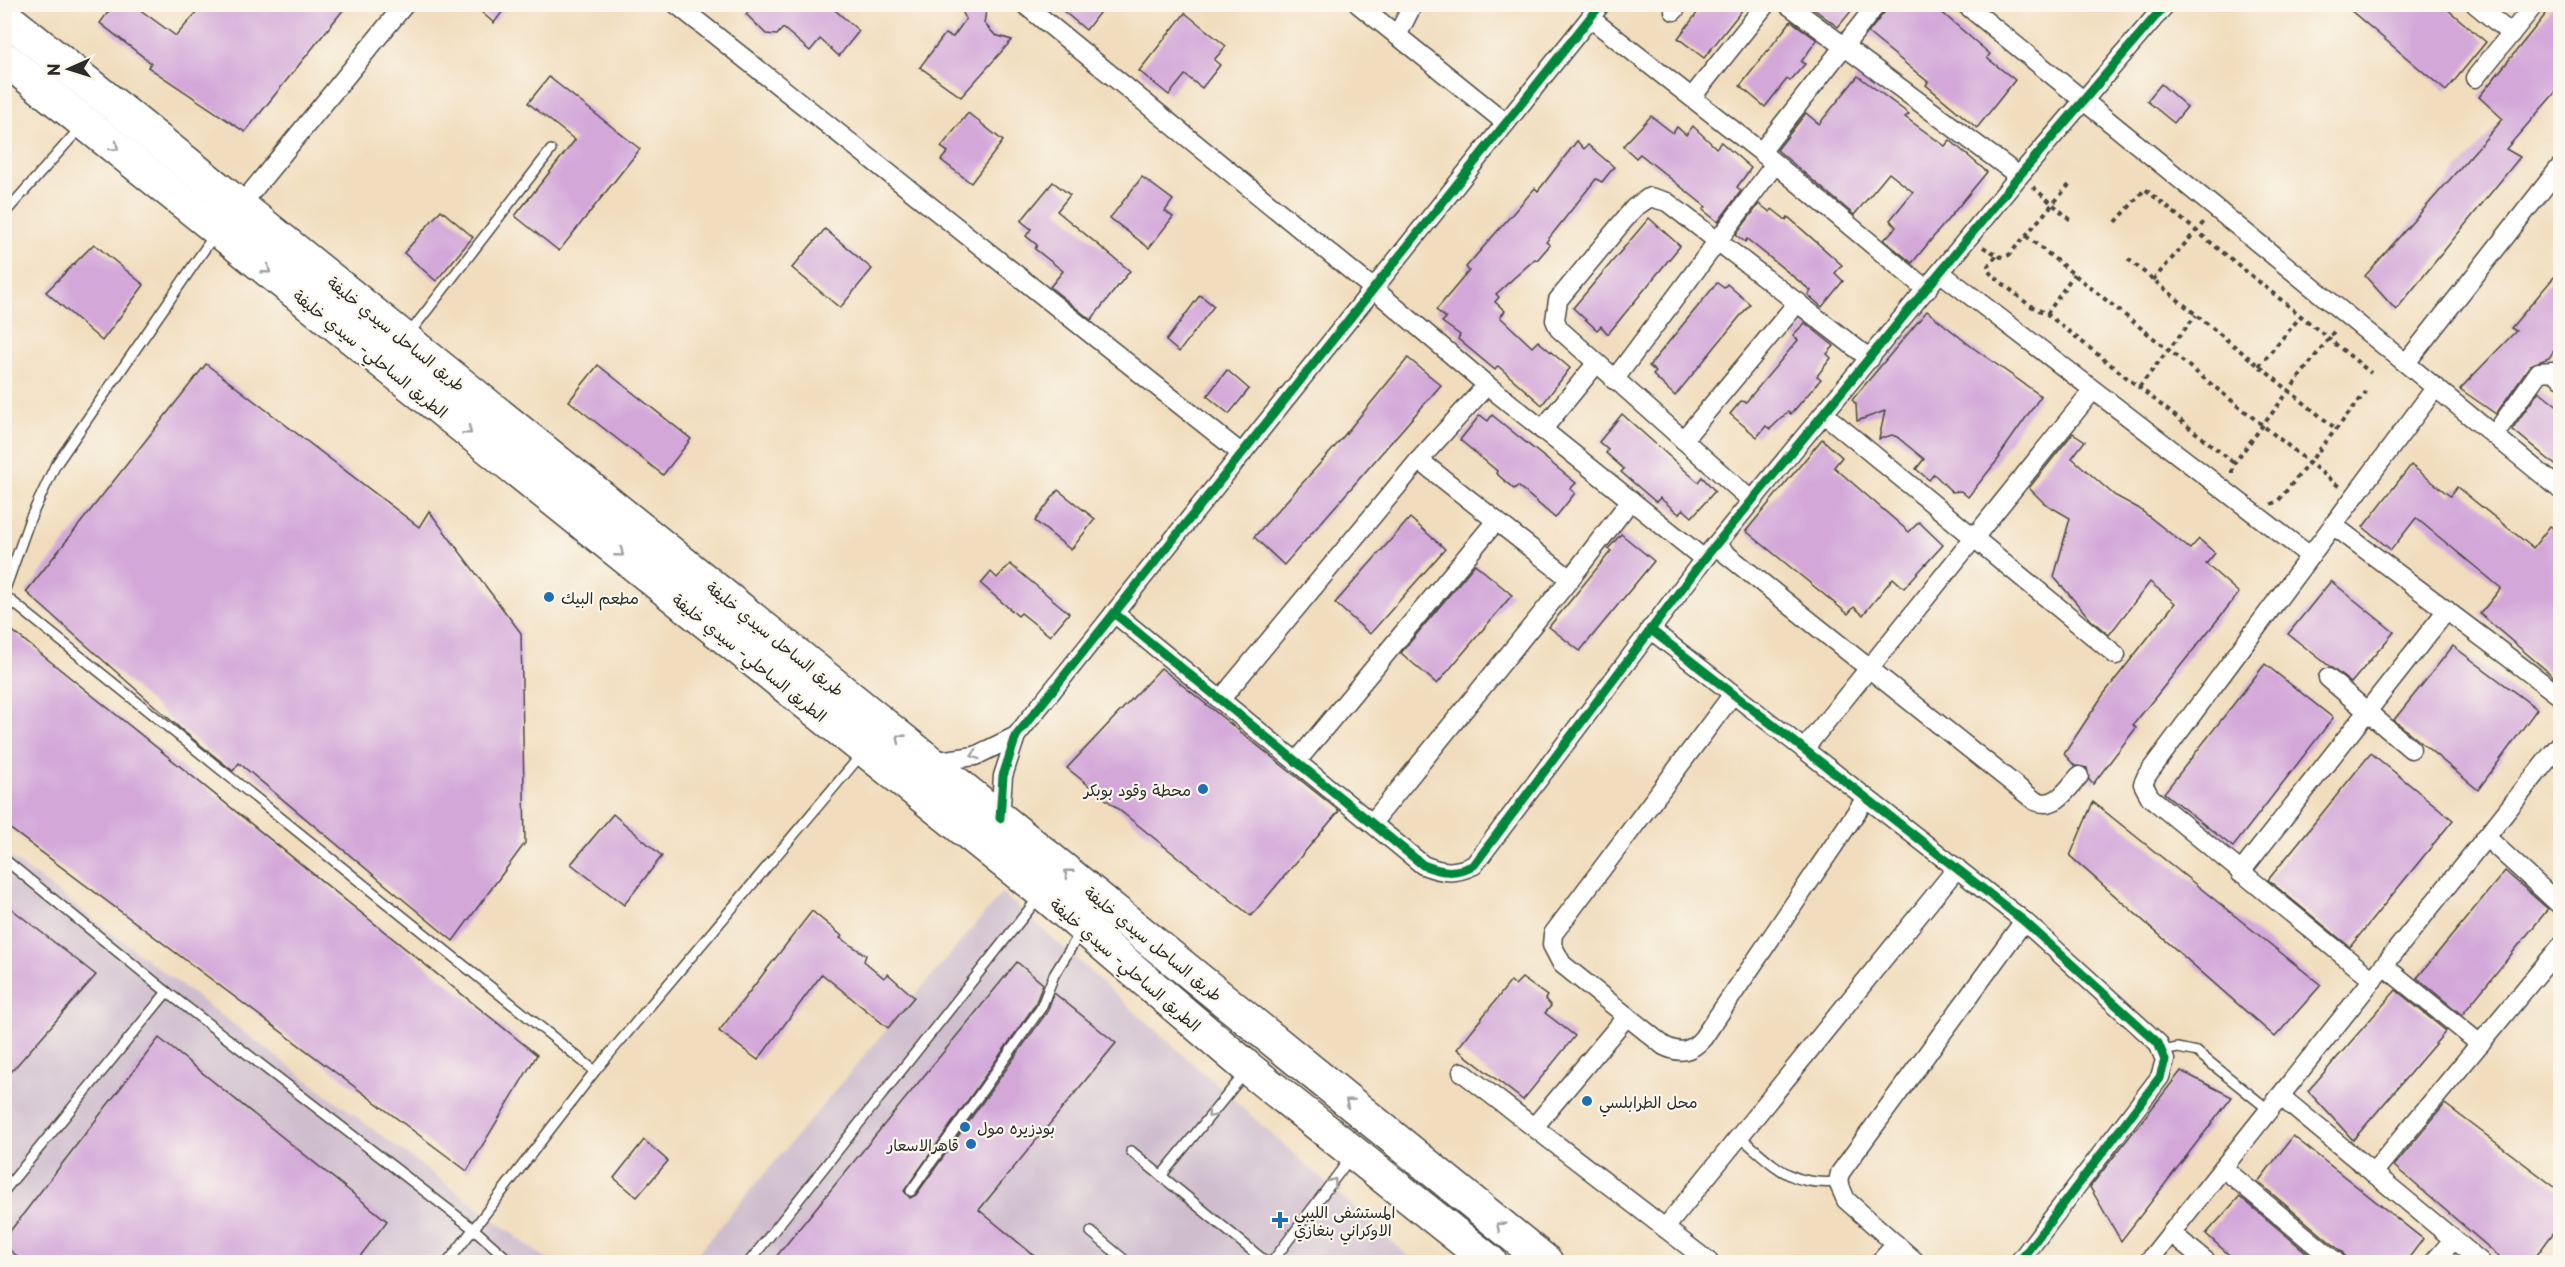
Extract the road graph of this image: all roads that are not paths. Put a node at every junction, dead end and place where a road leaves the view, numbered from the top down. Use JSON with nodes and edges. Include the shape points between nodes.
{"nodes":[{"id":1,"x":405,"y":4,"type":"edge"},
{"id":2,"x":675,"y":4,"type":"edge"},
{"id":3,"x":1024,"y":4,"type":"edge"},
{"id":4,"x":1358,"y":4,"type":"edge"},
{"id":5,"x":1413,"y":4,"type":"edge"},
{"id":6,"x":1766,"y":4,"type":"edge"},
{"id":7,"x":1787,"y":4,"type":"edge"},
{"id":8,"x":1877,"y":4,"type":"edge"},
{"id":9,"x":1965,"y":4,"type":"edge"},
{"id":10,"x":2166,"y":4,"type":"edge"},
{"id":11,"x":2475,"y":4,"type":"edge"},
{"id":12,"x":2535,"y":4,"type":"edge"},
{"id":13,"x":1596,"y":11,"type":"edge"},
{"id":14,"x":28,"y":31,"type":"edge"},
{"id":15,"x":2511,"y":34,"type":"junction"},
{"id":16,"x":1397,"y":36,"type":"junction"},
{"id":17,"x":1843,"y":48,"type":"junction"},
{"id":18,"x":4,"y":58,"type":"edge"},
{"id":19,"x":2475,"y":78,"type":"dead end"},
{"id":20,"x":36,"y":83,"type":"junction"},
{"id":21,"x":1692,"y":97,"type":"junction"},
{"id":22,"x":2084,"y":101,"type":"junction"},
{"id":23,"x":85,"y":122,"type":"junction"},
{"id":24,"x":1506,"y":123,"type":"junction"},
{"id":25,"x":551,"y":150,"type":"dead end"},
{"id":26,"x":1768,"y":158,"type":"junction"},
{"id":27,"x":2560,"y":167,"type":"edge"},
{"id":28,"x":2019,"y":176,"type":"junction"},
{"id":29,"x":240,"y":206,"type":"junction"},
{"id":30,"x":4,"y":214,"type":"edge"},
{"id":31,"x":218,"y":230,"type":"junction"},
{"id":32,"x":1718,"y":240,"type":"junction"},
{"id":33,"x":1941,"y":273,"type":"junction"},
{"id":34,"x":1375,"y":290,"type":"junction"},
{"id":35,"x":1927,"y":290,"type":"junction"},
{"id":36,"x":1798,"y":302,"type":"junction"},
{"id":37,"x":404,"y":339,"type":"junction"},
{"id":38,"x":1870,"y":359,"type":"junction"},
{"id":39,"x":2406,"y":363,"type":"junction"},
{"id":40,"x":1596,"y":364,"type":"junction"},
{"id":41,"x":2560,"y":377,"type":"edge"},
{"id":42,"x":1614,"y":380,"type":"junction"},
{"id":43,"x":1486,"y":385,"type":"junction"},
{"id":44,"x":2436,"y":387,"type":"junction"},
{"id":45,"x":2093,"y":390,"type":"junction"},
{"id":46,"x":1824,"y":414,"type":"junction"},
{"id":47,"x":1542,"y":430,"type":"junction"},
{"id":48,"x":2494,"y":435,"type":"junction"},
{"id":49,"x":1683,"y":440,"type":"junction"},
{"id":50,"x":1242,"y":453,"type":"junction"},
{"id":51,"x":1419,"y":460,"type":"junction"},
{"id":52,"x":2560,"y":489,"type":"edge"},
{"id":53,"x":1631,"y":500,"type":"junction"},
{"id":54,"x":1752,"y":501,"type":"junction"},
{"id":55,"x":1496,"y":521,"type":"junction"},
{"id":56,"x":2333,"y":525,"type":"junction"},
{"id":57,"x":1975,"y":538,"type":"junction"},
{"id":58,"x":1710,"y":553,"type":"junction"},
{"id":59,"x":2310,"y":556,"type":"junction"},
{"id":60,"x":1570,"y":579,"type":"junction"},
{"id":61,"x":4,"y":594,"type":"edge"},
{"id":62,"x":2447,"y":610,"type":"junction"},
{"id":63,"x":1114,"y":614,"type":"junction"},
{"id":64,"x":1650,"y":629,"type":"junction"},
{"id":65,"x":2116,"y":655,"type":"dead end"},
{"id":66,"x":1870,"y":670,"type":"junction"},
{"id":67,"x":2328,"y":678,"type":"dead end"},
{"id":68,"x":1733,"y":694,"type":"junction"},
{"id":69,"x":2560,"y":696,"type":"edge"},
{"id":70,"x":1220,"y":700,"type":"junction"},
{"id":71,"x":2367,"y":712,"type":"junction"},
{"id":72,"x":1016,"y":736,"type":"junction"},
{"id":73,"x":2560,"y":744,"type":"edge"},
{"id":74,"x":1804,"y":749,"type":"junction"},
{"id":75,"x":2411,"y":749,"type":"dead end"},
{"id":76,"x":865,"y":750,"type":"junction"},
{"id":77,"x":1297,"y":761,"type":"junction"},
{"id":78,"x":930,"y":762,"type":"junction"},
{"id":79,"x":2079,"y":776,"type":"dead end"},
{"id":80,"x":1866,"y":798,"type":"junction"},
{"id":81,"x":1000,"y":818,"type":"junction"},
{"id":82,"x":1372,"y":823,"type":"junction"},
{"id":83,"x":2486,"y":837,"type":"junction"},
{"id":84,"x":6,"y":862,"type":"edge"},
{"id":85,"x":1957,"y":868,"type":"junction"},
{"id":86,"x":2240,"y":873,"type":"junction"},
{"id":87,"x":1043,"y":893,"type":"junction"},
{"id":88,"x":2560,"y":905,"type":"edge"},
{"id":89,"x":2024,"y":921,"type":"junction"},
{"id":90,"x":1083,"y":927,"type":"junction"},
{"id":91,"x":2560,"y":947,"type":"edge"},
{"id":92,"x":2378,"y":973,"type":"junction"},
{"id":93,"x":167,"y":992,"type":"junction"},
{"id":94,"x":1627,"y":1016,"type":"junction"},
{"id":95,"x":2480,"y":1044,"type":"junction"},
{"id":96,"x":2162,"y":1051,"type":"junction"},
{"id":97,"x":1249,"y":1069,"type":"junction"},
{"id":98,"x":595,"y":1071,"type":"junction"},
{"id":99,"x":1462,"y":1071,"type":"dead end"},
{"id":100,"x":2274,"y":1103,"type":"junction"},
{"id":101,"x":1534,"y":1127,"type":"junction"},
{"id":102,"x":1739,"y":1136,"type":"junction"},
{"id":103,"x":1131,"y":1151,"type":"dead end"},
{"id":104,"x":1354,"y":1153,"type":"junction"},
{"id":105,"x":2223,"y":1168,"type":"junction"},
{"id":106,"x":2373,"y":1173,"type":"junction"},
{"id":107,"x":1161,"y":1176,"type":"junction"},
{"id":108,"x":1838,"y":1182,"type":"junction"},
{"id":109,"x":4,"y":1191,"type":"edge"},
{"id":110,"x":911,"y":1191,"type":"dead end"},
{"id":111,"x":1665,"y":1228,"type":"junction"},
{"id":112,"x":475,"y":1230,"type":"junction"},
{"id":113,"x":1091,"y":1232,"type":"dead end"},
{"id":114,"x":2171,"y":1233,"type":"junction"},
{"id":115,"x":2453,"y":1240,"type":"junction"},
{"id":116,"x":1896,"y":1244,"type":"junction"},
{"id":117,"x":1475,"y":1255,"type":"edge"},
{"id":118,"x":448,"y":1263,"type":"edge"},
{"id":119,"x":511,"y":1263,"type":"edge"},
{"id":120,"x":749,"y":1263,"type":"edge"},
{"id":121,"x":1128,"y":1263,"type":"edge"},
{"id":122,"x":1266,"y":1263,"type":"edge"},
{"id":123,"x":1272,"y":1263,"type":"edge"},
{"id":124,"x":1546,"y":1263,"type":"edge"},
{"id":125,"x":1709,"y":1263,"type":"edge"},
{"id":126,"x":1880,"y":1263,"type":"edge"},
{"id":127,"x":1916,"y":1263,"type":"edge"},
{"id":128,"x":2019,"y":1263,"type":"edge"},
{"id":129,"x":2148,"y":1263,"type":"edge"},
{"id":130,"x":2206,"y":1263,"type":"edge"},
{"id":131,"x":2336,"y":1263,"type":"edge"},
{"id":132,"x":2434,"y":1263,"type":"edge"},
{"id":133,"x":2481,"y":1263,"type":"edge"}],
"edges":[{"from":1,"to":29,"type":"street"},
{"from":2,"to":50,"type":"street"},
{"from":3,"to":34,"type":"street"},
{"from":4,"to":16,"type":"street"},
{"from":5,"to":16,"type":"street"},
{"from":6,"to":21,"type":"street"},
{"from":7,"to":17,"type":"street"},
{"from":8,"to":17,"type":"street"},
{"from":9,"to":22,"type":"street"},
{"from":10,"to":22,"type":"street"},
{"from":11,"to":15,"type":"street"},
{"from":12,"to":15,"type":"street"},
{"from":13,"to":21,"type":"street"},
{"from":13,"to":24,"type":"street"},
{"from":14,"to":20,"type":"highway"},
{"from":14,"to":29,"type":"highway","name":"طريق الساحل سيدي خليفة"},
{"from":15,"to":19,"type":"street"},
{"from":16,"to":24,"type":"street"},
{"from":17,"to":26,"type":"street"},
{"from":17,"to":28,"type":"street"},
{"from":18,"to":20,"type":"highway","name":"الطريق الساحلي- سيدي خليفة"},
{"from":20,"to":23,"type":"highway","name":"الطريق الساحلي- سيدي خليفة"},
{"from":21,"to":26,"type":"street"},
{"from":22,"to":28,"type":"street"},
{"from":22,"to":39,"type":"street"},
{"from":23,"to":30,"type":"lane"},
{"from":23,"to":31,"type":"highway","name":"الطريق الساحلي- سيدي خليفة","one_way":true},
{"from":24,"to":34,"type":"street"},
{"from":25,"to":37,"type":"lane"},
{"from":26,"to":32,"type":"street"},
{"from":26,"to":35,"type":"street"},
{"from":27,"to":39,"type":"street"},
{"from":28,"to":33,"type":"street"},
{"from":29,"to":37,"type":"highway","name":"طريق الساحل سيدي خليفة"},
{"from":31,"to":61,"type":"lane","via":[[54,466],[30,519]]},
{"from":31,"to":76,"type":"highway","name":"الطريق الساحلي- سيدي خليفة","one_way":true},
{"from":32,"to":36,"type":"street"},
{"from":32,"to":40,"type":"street","via":[[1660,198],[1641,201],[1558,300],[1555,309],[1559,329]]},
{"from":32,"to":42,"type":"street"},
{"from":33,"to":35,"type":"street"},
{"from":33,"to":45,"type":"street"},
{"from":34,"to":43,"type":"street"},
{"from":34,"to":50,"type":"street"},
{"from":35,"to":38,"type":"street"},
{"from":36,"to":38,"type":"street"},
{"from":36,"to":49,"type":"street"},
{"from":78,"to":37,"type":"highway","name":"طريق الساحل سيدي خليفة","one_way":true},
{"from":38,"to":46,"type":"street"},
{"from":39,"to":44,"type":"street"},
{"from":40,"to":42,"type":"street"},
{"from":40,"to":47,"type":"street"},
{"from":41,"to":48,"type":"street","via":[[2553,371],[2539,372]]},
{"from":42,"to":49,"type":"street"},
{"from":43,"to":47,"type":"street"},
{"from":43,"to":51,"type":"street"},
{"from":44,"to":48,"type":"street"},
{"from":44,"to":56,"type":"street"},
{"from":45,"to":57,"type":"street"},
{"from":45,"to":59,"type":"street"},
{"from":46,"to":54,"type":"street"},
{"from":46,"to":57,"type":"street"},
{"from":47,"to":53,"type":"street"},
{"from":48,"to":52,"type":"street"},
{"from":49,"to":54,"type":"street"},
{"from":50,"to":63,"type":"street"},
{"from":51,"to":55,"type":"street"},
{"from":51,"to":70,"type":"street"},
{"from":53,"to":58,"type":"street"},
{"from":53,"to":60,"type":"street"},
{"from":54,"to":58,"type":"street"},
{"from":55,"to":60,"type":"street"},
{"from":55,"to":77,"type":"street"},
{"from":56,"to":59,"type":"street"},
{"from":56,"to":62,"type":"street"},
{"from":57,"to":65,"type":"street"},
{"from":57,"to":66,"type":"street"},
{"from":58,"to":64,"type":"street"},
{"from":58,"to":66,"type":"street"},
{"from":59,"to":86,"type":"street","via":[[2144,779],[2146,794]]},
{"from":60,"to":82,"type":"street"},
{"from":61,"to":98,"type":"lane"},
{"from":62,"to":69,"type":"street"},
{"from":62,"to":71,"type":"street"},
{"from":63,"to":70,"type":"street"},
{"from":63,"to":72,"type":"street"},
{"from":64,"to":68,"type":"street"},
{"from":64,"to":82,"type":"street","via":[[1474,865],[1459,872],[1440,872],[1423,865]]},
{"from":66,"to":74,"type":"street"},
{"from":66,"to":79,"type":"street","via":[[2036,801],[2047,804],[2059,799]]},
{"from":67,"to":71,"type":"street"},
{"from":68,"to":74,"type":"street"},
{"from":68,"to":94,"type":"street","via":[[1553,934],[1552,945],[1562,963]]},
{"from":70,"to":77,"type":"street"},
{"from":71,"to":75,"type":"street"},
{"from":71,"to":86,"type":"street"},
{"from":72,"to":78,"type":"street","one_way":true,"via":[[975,756]]},
{"from":72,"to":81,"type":"street","via":[[1003,777]]},
{"from":73,"to":83,"type":"street"},
{"from":74,"to":80,"type":"street"},
{"from":76,"to":87,"type":"highway","name":"الطريق الساحلي- سيدي خليفة"},
{"from":76,"to":98,"type":"lane"},
{"from":77,"to":82,"type":"street"},
{"from":78,"to":81,"type":"highway","name":"طريق الساحل سيدي خليفة"},
{"from":80,"to":85,"type":"street"},
{"from":80,"to":94,"type":"street","via":[[1697,1046],[1675,1051]]},
{"from":124,"to":81,"type":"highway","name":"طريق الساحل سيدي خليفة","one_way":true},
{"from":83,"to":88,"type":"street"},
{"from":83,"to":92,"type":"street"},
{"from":84,"to":93,"type":"lane"},
{"from":85,"to":89,"type":"street"},
{"from":85,"to":102,"type":"street"},
{"from":86,"to":92,"type":"street"},
{"from":87,"to":90,"type":"highway","name":"الطريق الساحلي- سيدي خليفة"},
{"from":87,"to":120,"type":"lane"},
{"from":89,"to":96,"type":"street","via":[[2158,1043]]},
{"from":89,"to":108,"type":"street","via":[[1845,1165]]},
{"from":90,"to":97,"type":"highway","name":"الطريق الساحلي- سيدي خليفة"},
{"from":90,"to":110,"type":"lane","via":[[1054,975],[1041,1008]]},
{"from":91,"to":95,"type":"street"},
{"from":92,"to":95,"type":"street"},
{"from":92,"to":100,"type":"street"},
{"from":93,"to":109,"type":"lane"},
{"from":93,"to":112,"type":"lane"},
{"from":94,"to":101,"type":"street"},
{"from":95,"to":106,"type":"street"},
{"from":96,"to":100,"type":"lane","via":[[2178,1048],[2197,1052]]},
{"from":96,"to":128,"type":"street","via":[[2160,1077]]},
{"from":97,"to":104,"type":"highway","name":"الطريق الساحلي- سيدي خليفة"},
{"from":97,"to":107,"type":"lane","one_way":true},
{"from":98,"to":112,"type":"lane"},
{"from":99,"to":101,"type":"street"},
{"from":100,"to":105,"type":"street"},
{"from":100,"to":106,"type":"street"},
{"from":101,"to":111,"type":"street"},
{"from":102,"to":108,"type":"lane","via":[[1789,1177],[1804,1183]]},
{"from":102,"to":111,"type":"street"},
{"from":103,"to":107,"type":"lane"},
{"from":104,"to":117,"type":"highway","name":"الطريق الساحلي- سيدي خليفة"},
{"from":123,"to":104,"type":"lane","one_way":true},
{"from":105,"to":114,"type":"street"},
{"from":105,"to":131,"type":"street"},
{"from":106,"to":115,"type":"street"},
{"from":107,"to":122,"type":"lane"},
{"from":108,"to":116,"type":"street","via":[[1846,1200]]},
{"from":111,"to":125,"type":"street"},
{"from":112,"to":118,"type":"lane"},
{"from":112,"to":119,"type":"lane"},
{"from":113,"to":121,"type":"lane"},
{"from":114,"to":129,"type":"street"},
{"from":114,"to":130,"type":"street"},
{"from":115,"to":132,"type":"street"},
{"from":115,"to":133,"type":"street"},
{"from":116,"to":126,"type":"street"},
{"from":116,"to":127,"type":"street"}]}
